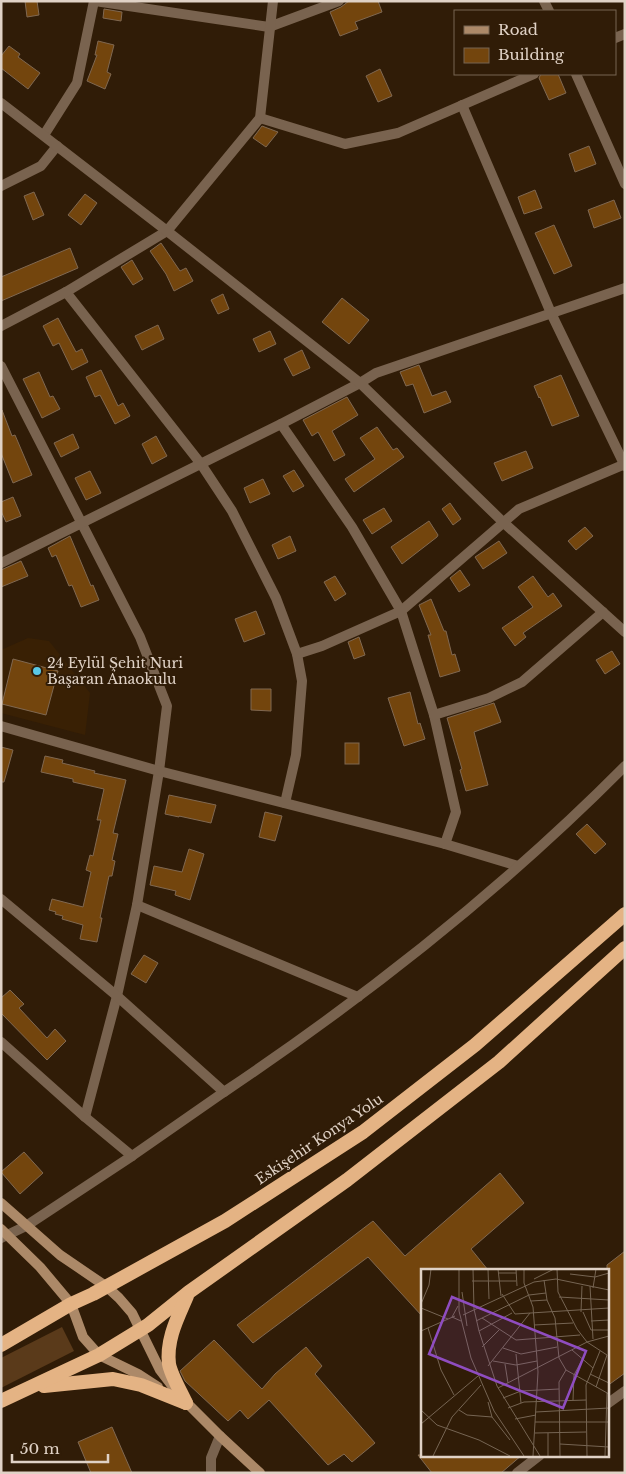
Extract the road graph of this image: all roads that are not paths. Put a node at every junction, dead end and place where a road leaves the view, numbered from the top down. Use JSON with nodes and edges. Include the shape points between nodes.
{"nodes":[{"id":1,"x":95,"y":1,"type":"edge"},
{"id":2,"x":273,"y":1,"type":"edge"},
{"id":3,"x":339,"y":1,"type":"edge"},
{"id":4,"x":270,"y":27,"type":"junction"},
{"id":5,"x":532,"y":75,"type":"edge"},
{"id":6,"x":576,"y":75,"type":"edge"},
{"id":7,"x":1,"y":103,"type":"edge"},
{"id":8,"x":462,"y":105,"type":"junction"},
{"id":9,"x":260,"y":118,"type":"junction"},
{"id":10,"x":44,"y":136,"type":"junction"},
{"id":11,"x":57,"y":146,"type":"junction"},
{"id":12,"x":625,"y":184,"type":"edge"},
{"id":13,"x":1,"y":186,"type":"edge"},
{"id":14,"x":168,"y":231,"type":"junction"},
{"id":15,"x":625,"y":288,"type":"edge"},
{"id":16,"x":66,"y":292,"type":"junction"},
{"id":17,"x":551,"y":313,"type":"junction"},
{"id":18,"x":1,"y":326,"type":"edge"},
{"id":19,"x":1,"y":366,"type":"edge"},
{"id":20,"x":360,"y":383,"type":"junction"},
{"id":21,"x":281,"y":424,"type":"junction"},
{"id":22,"x":201,"y":464,"type":"junction"},
{"id":23,"x":624,"y":465,"type":"edge"},
{"id":24,"x":504,"y":523,"type":"junction"},
{"id":25,"x":81,"y":524,"type":"junction"},
{"id":26,"x":1,"y":563,"type":"edge"},
{"id":27,"x":402,"y":611,"type":"junction"},
{"id":28,"x":603,"y":612,"type":"junction"},
{"id":29,"x":625,"y":632,"type":"edge"},
{"id":30,"x":297,"y":654,"type":"junction"},
{"id":31,"x":434,"y":716,"type":"junction"},
{"id":32,"x":1,"y":726,"type":"edge"},
{"id":33,"x":625,"y":766,"type":"edge"},
{"id":34,"x":159,"y":771,"type":"junction"},
{"id":35,"x":285,"y":803,"type":"junction"},
{"id":36,"x":445,"y":844,"type":"junction"},
{"id":37,"x":518,"y":866,"type":"junction"},
{"id":38,"x":1,"y":899,"type":"edge"},
{"id":39,"x":137,"y":906,"type":"junction"},
{"id":40,"x":625,"y":914,"type":"edge"},
{"id":41,"x":625,"y":948,"type":"edge"},
{"id":42,"x":117,"y":996,"type":"junction"},
{"id":43,"x":358,"y":997,"type":"junction"},
{"id":44,"x":1,"y":1042,"type":"edge"},
{"id":45,"x":224,"y":1092,"type":"junction"},
{"id":46,"x":85,"y":1117,"type":"junction"},
{"id":47,"x":132,"y":1156,"type":"junction"},
{"id":48,"x":1,"y":1203,"type":"edge"},
{"id":49,"x":26,"y":1226,"type":"junction"},
{"id":50,"x":3,"y":1234,"type":"edge"},
{"id":51,"x":107,"y":1287,"type":"junction"},
{"id":52,"x":189,"y":1292,"type":"junction"},
{"id":53,"x":71,"y":1304,"type":"junction"},
{"id":54,"x":140,"y":1330,"type":"junction"},
{"id":55,"x":1,"y":1345,"type":"edge"},
{"id":56,"x":99,"y":1355,"type":"junction"},
{"id":57,"x":29,"y":1388,"type":"junction"},
{"id":58,"x":625,"y":1391,"type":"edge"},
{"id":59,"x":1,"y":1401,"type":"edge"},
{"id":60,"x":608,"y":1403,"type":"edge"},
{"id":61,"x":186,"y":1404,"type":"junction"},
{"id":62,"x":220,"y":1436,"type":"junction"},
{"id":63,"x":539,"y":1456,"type":"edge"},
{"id":64,"x":211,"y":1473,"type":"edge"},
{"id":65,"x":260,"y":1473,"type":"edge"},
{"id":66,"x":517,"y":1473,"type":"edge"}],
"edges":[{"from":1,"to":4,"type":"street"},
{"from":1,"to":10,"type":"street","via":[[77,83]]},
{"from":2,"to":4,"type":"street"},
{"from":3,"to":4,"type":"street"},
{"from":4,"to":9,"type":"street"},
{"from":5,"to":8,"type":"street"},
{"from":6,"to":12,"type":"street"},
{"from":7,"to":10,"type":"street"},
{"from":8,"to":9,"type":"street","via":[[398,133],[345,144]]},
{"from":8,"to":17,"type":"street"},
{"from":9,"to":14,"type":"street"},
{"from":10,"to":11,"type":"street"},
{"from":11,"to":13,"type":"street","via":[[41,166]]},
{"from":11,"to":14,"type":"street"},
{"from":14,"to":16,"type":"street"},
{"from":14,"to":20,"type":"street"},
{"from":15,"to":17,"type":"street"},
{"from":16,"to":18,"type":"street"},
{"from":16,"to":22,"type":"street"},
{"from":17,"to":20,"type":"street","via":[[376,372]]},
{"from":17,"to":23,"type":"street"},
{"from":19,"to":25,"type":"street"},
{"from":20,"to":21,"type":"street"},
{"from":20,"to":24,"type":"street"},
{"from":21,"to":22,"type":"street"},
{"from":21,"to":27,"type":"street","via":[[352,528]]},
{"from":22,"to":25,"type":"street"},
{"from":22,"to":30,"type":"street","via":[[232,511],[276,598]]},
{"from":23,"to":24,"type":"street","via":[[519,510]]},
{"from":24,"to":27,"type":"street"},
{"from":24,"to":28,"type":"street"},
{"from":25,"to":26,"type":"street"},
{"from":25,"to":34,"type":"street","via":[[140,638],[167,706]]},
{"from":27,"to":30,"type":"street"},
{"from":27,"to":31,"type":"street"},
{"from":28,"to":29,"type":"street"},
{"from":28,"to":31,"type":"street","via":[[522,682],[490,698]]},
{"from":30,"to":35,"type":"street","via":[[302,681],[297,746]]},
{"from":31,"to":36,"type":"street","via":[[456,812]]},
{"from":32,"to":34,"type":"street"},
{"from":33,"to":37,"type":"street"},
{"from":34,"to":35,"type":"street"},
{"from":34,"to":39,"type":"street"},
{"from":35,"to":36,"type":"street"},
{"from":36,"to":37,"type":"street"},
{"from":37,"to":43,"type":"street"},
{"from":38,"to":42,"type":"street"},
{"from":39,"to":42,"type":"street"},
{"from":39,"to":43,"type":"street"},
{"from":40,"to":51,"type":"highway","name":"Eskişehir Konya Yolu","via":[[475,1045],[363,1132],[225,1221]]},
{"from":41,"to":52,"type":"highway","via":[[499,1062],[347,1180]]},
{"from":42,"to":45,"type":"street"},
{"from":42,"to":46,"type":"street"},
{"from":43,"to":45,"type":"street"},
{"from":44,"to":46,"type":"street"},
{"from":45,"to":47,"type":"street"},
{"from":46,"to":47,"type":"street"},
{"from":47,"to":49,"type":"street"},
{"from":48,"to":49,"type":"main road"},
{"from":49,"to":50,"type":"street"},
{"from":49,"to":51,"type":"main road","via":[[60,1255]]},
{"from":50,"to":53,"type":"main road","via":[[40,1267]]},
{"from":51,"to":53,"type":"highway","name":"Eskişehir Konya Yolu"},
{"from":51,"to":54,"type":"main road","via":[[132,1313]]},
{"from":52,"to":54,"type":"highway"},
{"from":52,"to":61,"type":"highway","via":[[174,1328],[169,1365]]},
{"from":53,"to":55,"type":"highway","name":"Eskişehir Konya Yolu"},
{"from":53,"to":56,"type":"main road","via":[[83,1337]]},
{"from":54,"to":56,"type":"highway"},
{"from":54,"to":61,"type":"main road","via":[[160,1370]]},
{"from":56,"to":57,"type":"highway"},
{"from":56,"to":61,"type":"main road","via":[[138,1374]]},
{"from":57,"to":59,"type":"highway"},
{"from":57,"to":61,"type":"highway","via":[[113,1379],[142,1385]]},
{"from":58,"to":60,"type":"street"},
{"from":61,"to":62,"type":"main road"},
{"from":62,"to":64,"type":"street","via":[[211,1458]]},
{"from":62,"to":65,"type":"main road"},
{"from":63,"to":66,"type":"street"}]}
